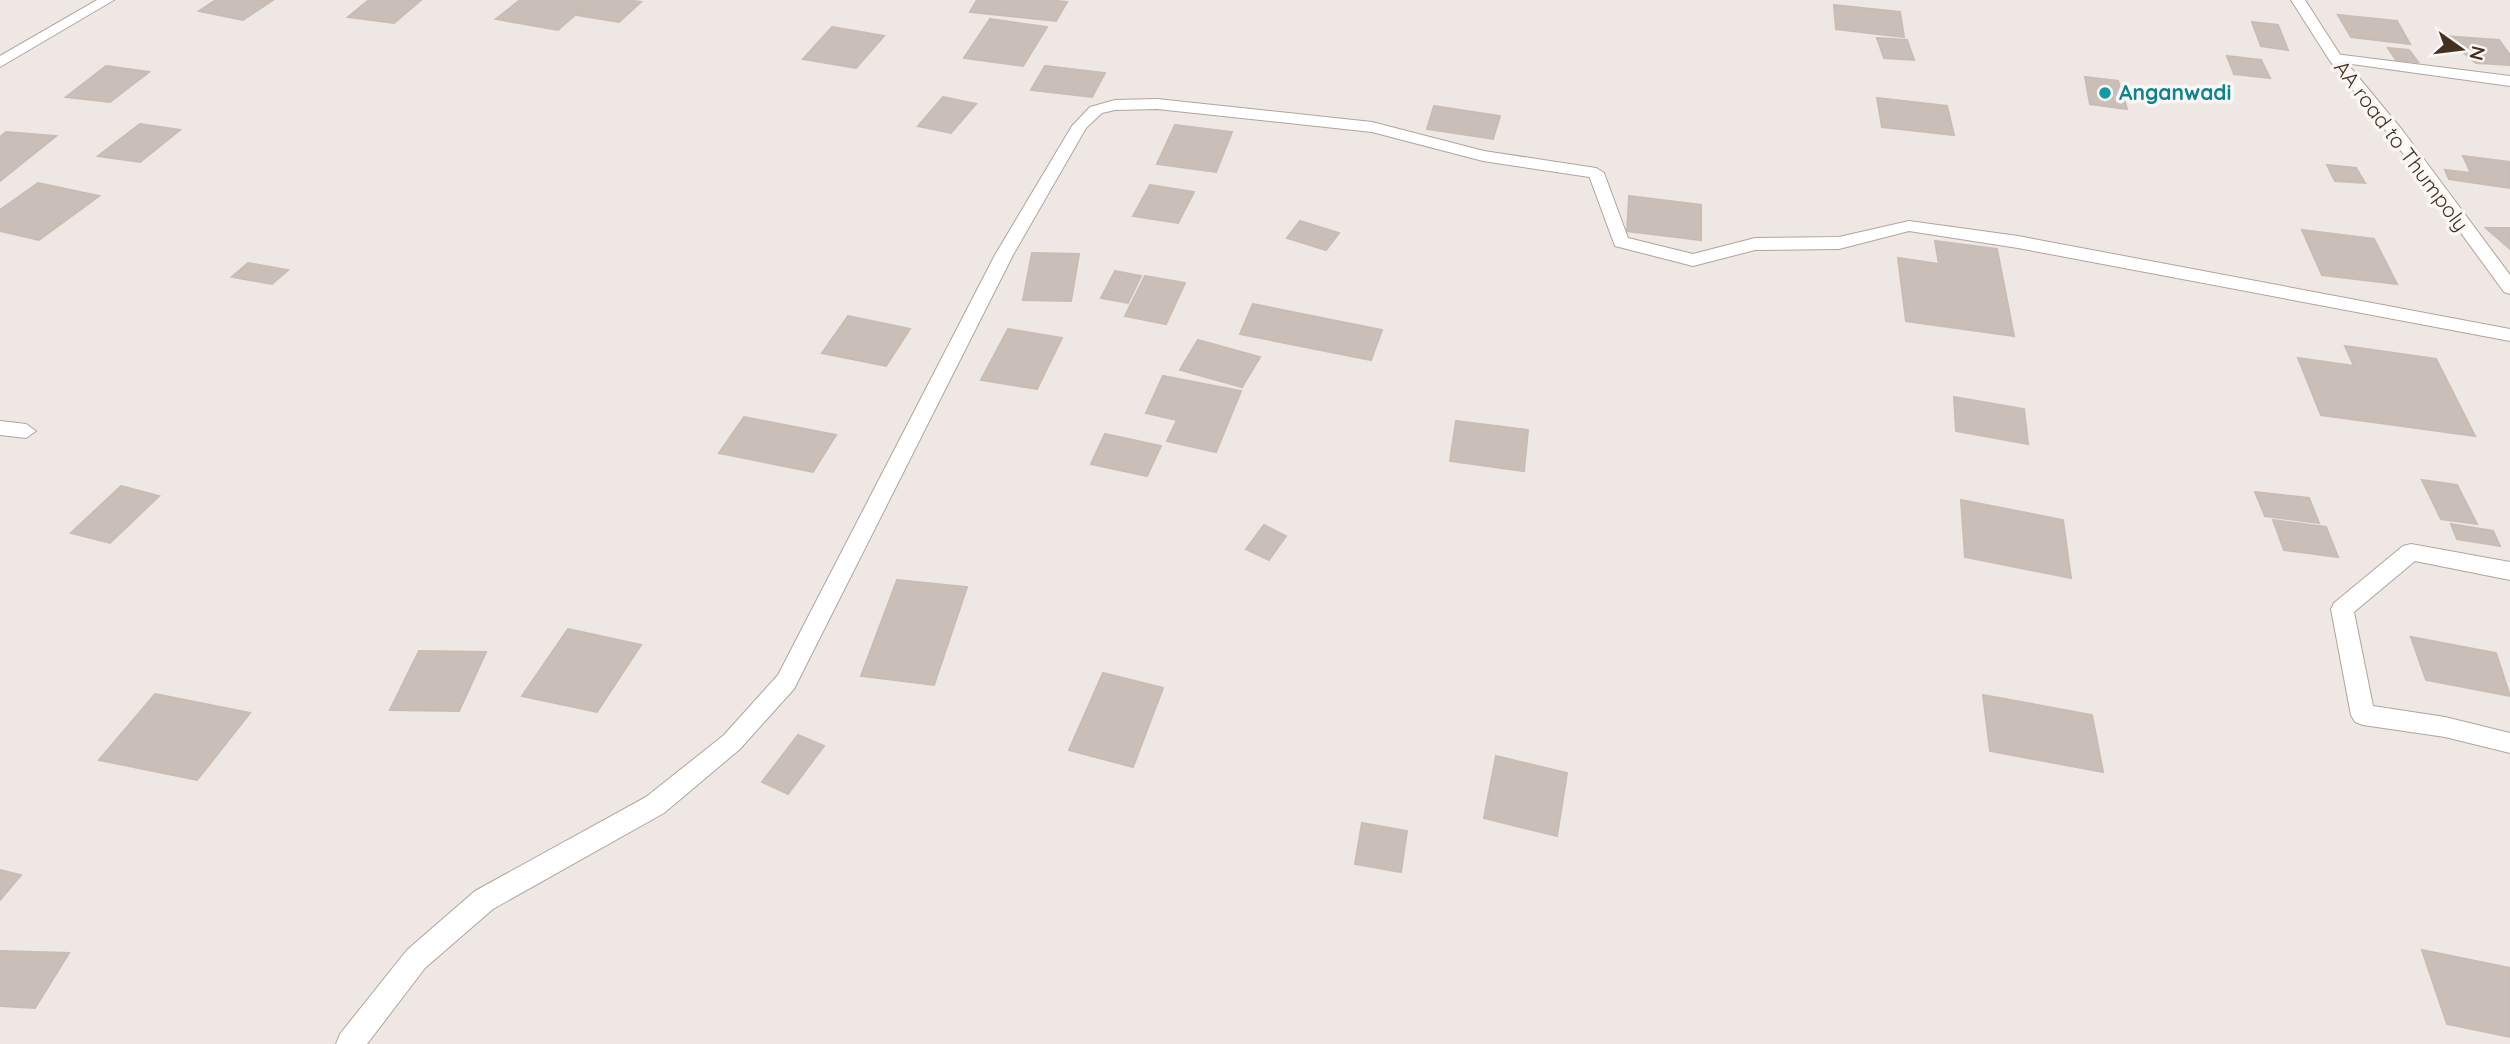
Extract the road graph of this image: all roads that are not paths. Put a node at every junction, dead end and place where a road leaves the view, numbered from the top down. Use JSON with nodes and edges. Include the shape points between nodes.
{"nodes":[{"id":1,"x":107,"y":0,"type":"edge"},
{"id":2,"x":2298,"y":0,"type":"edge"},
{"id":3,"x":2335,"y":58,"type":"junction"},
{"id":4,"x":0,"y":62,"type":"edge"},
{"id":5,"x":2510,"y":81,"type":"edge"},
{"id":6,"x":2510,"y":288,"type":"edge"},
{"id":7,"x":2510,"y":335,"type":"edge"},
{"id":8,"x":0,"y":428,"type":"edge"},
{"id":9,"x":26,"y":431,"type":"dead end"},
{"id":10,"x":2510,"y":571,"type":"edge"},
{"id":11,"x":2510,"y":743,"type":"edge"},
{"id":12,"x":350,"y":1044,"type":"edge"}],
"edges":[{"from":1,"to":4,"type":"street"},
{"from":2,"to":3,"type":"street","name":"AA road to Thumpoly"},
{"from":3,"to":5,"type":"street"},
{"from":3,"to":6,"type":"street","name":"AA road to Thumpoly"},
{"from":7,"to":12,"type":"street","via":[[2018,242],[1909,226],[1839,243],[1755,244],[1693,260],[1621,243],[1596,173],[1483,156],[1372,127],[1305,118],[1157,104],[1096,110],[1080,126],[1004,255],[786,682],[732,742],[655,805],[484,900],[416,959]]},
{"from":8,"to":9,"type":"street"},
{"from":10,"to":11,"type":"street","via":[[2411,552],[2342,609],[2363,715],[2445,727]]}]}
